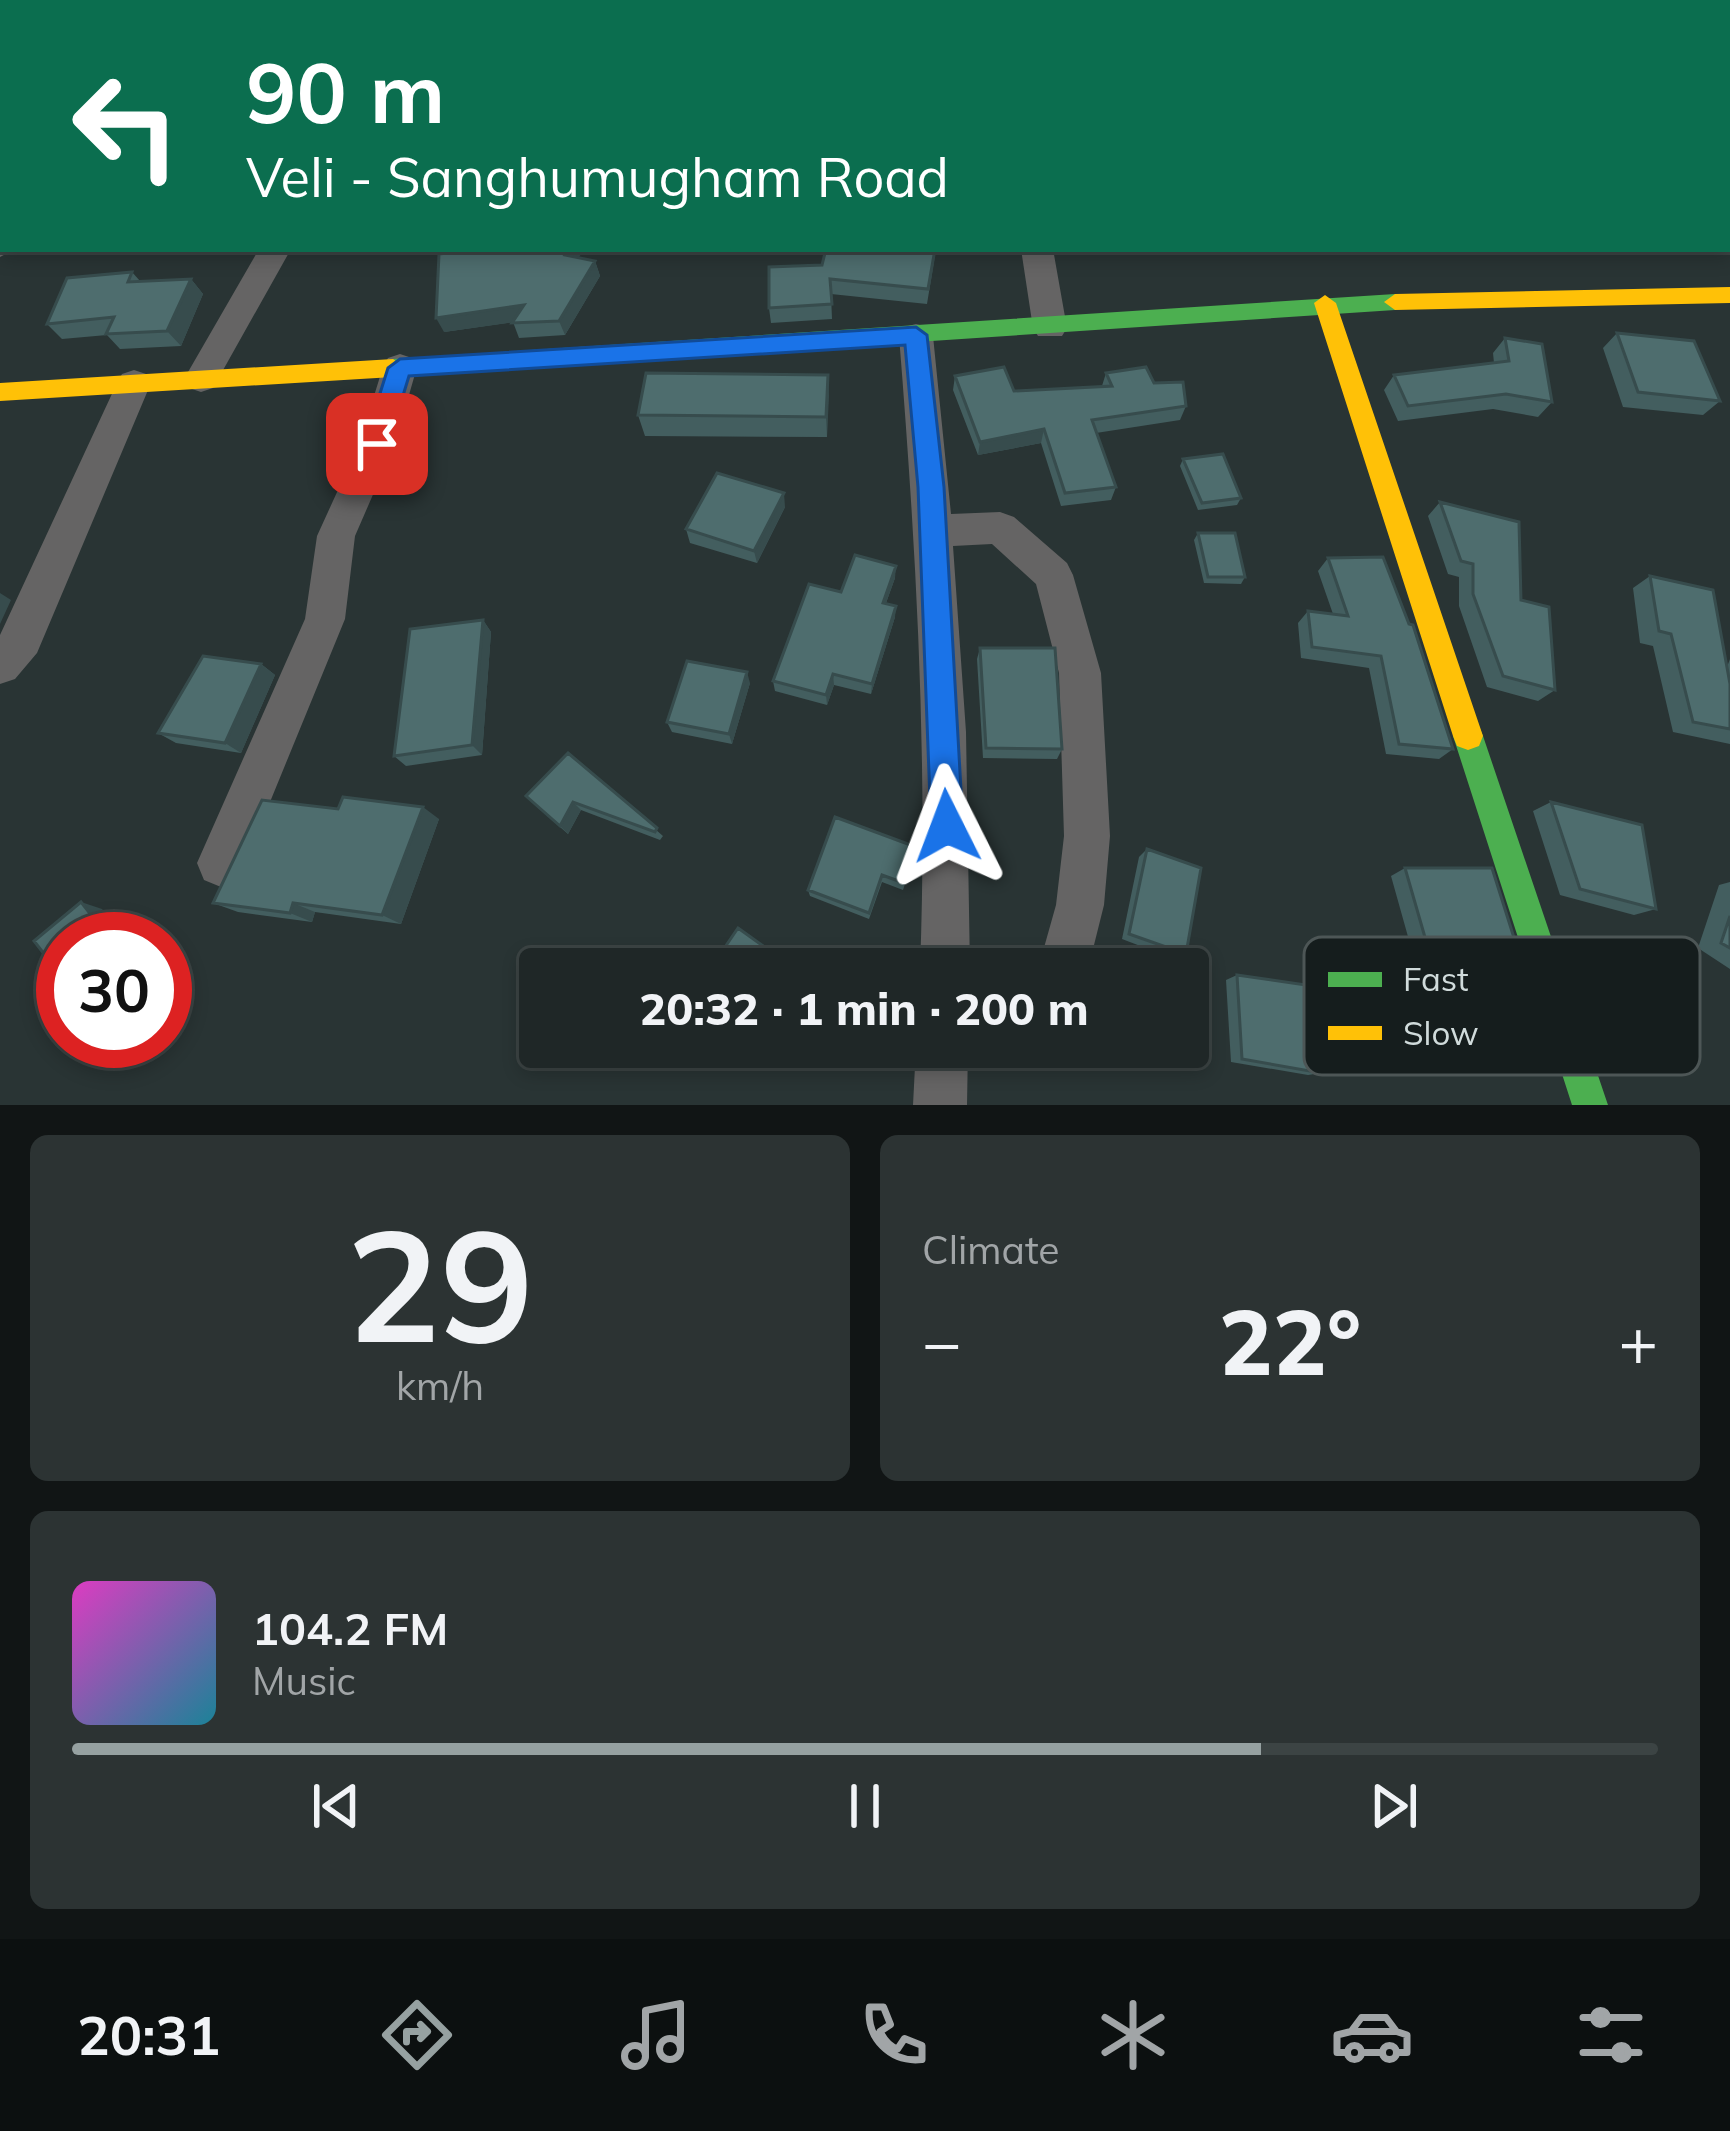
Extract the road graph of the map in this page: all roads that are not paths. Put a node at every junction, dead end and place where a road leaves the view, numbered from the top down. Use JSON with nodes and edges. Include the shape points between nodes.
{"nodes":[{"id":1,"x":273,"y":252,"type":"edge"},
{"id":2,"x":1037,"y":252,"type":"edge"},
{"id":3,"x":1730,"y":295,"type":"edge"},
{"id":4,"x":1325,"y":303,"type":"junction"},
{"id":5,"x":1050,"y":328,"type":"junction"},
{"id":6,"x":916,"y":335,"type":"junction"},
{"id":7,"x":400,"y":368,"type":"junction"},
{"id":8,"x":201,"y":379,"type":"junction"},
{"id":9,"x":134,"y":383,"type":"junction"},
{"id":10,"x":0,"y":392,"type":"edge"},
{"id":11,"x":932,"y":531,"type":"junction"},
{"id":12,"x":0,"y":664,"type":"edge"},
{"id":13,"x":221,"y":862,"type":"dead end"},
{"id":14,"x":1534,"y":937,"type":"edge"},
{"id":15,"x":946,"y":948,"type":"edge"},
{"id":16,"x":1069,"y":948,"type":"edge"},
{"id":17,"x":941,"y":1068,"type":"edge"},
{"id":18,"x":1580,"y":1075,"type":"edge"},
{"id":19,"x":940,"y":1105,"type":"edge"},
{"id":20,"x":1590,"y":1105,"type":"edge"}],
"edges":[{"from":1,"to":8,"type":"street"},
{"from":2,"to":5,"type":"street"},
{"from":3,"to":4,"type":"main road"},
{"from":4,"to":5,"type":"main road"},
{"from":4,"to":14,"type":"main road"},
{"from":5,"to":6,"type":"main road"},
{"from":6,"to":7,"type":"main road"},
{"from":6,"to":11,"type":"street"},
{"from":7,"to":8,"type":"main road"},
{"from":7,"to":13,"type":"street","via":[[336,536],[325,619]]},
{"from":8,"to":9,"type":"main road"},
{"from":9,"to":10,"type":"main road"},
{"from":9,"to":12,"type":"street","via":[[22,640]]},
{"from":11,"to":15,"type":"street"},
{"from":11,"to":16,"type":"street","via":[[1000,528],[1053,575],[1080,673],[1088,836]]},
{"from":17,"to":19,"type":"street"},
{"from":18,"to":20,"type":"main road"}]}
